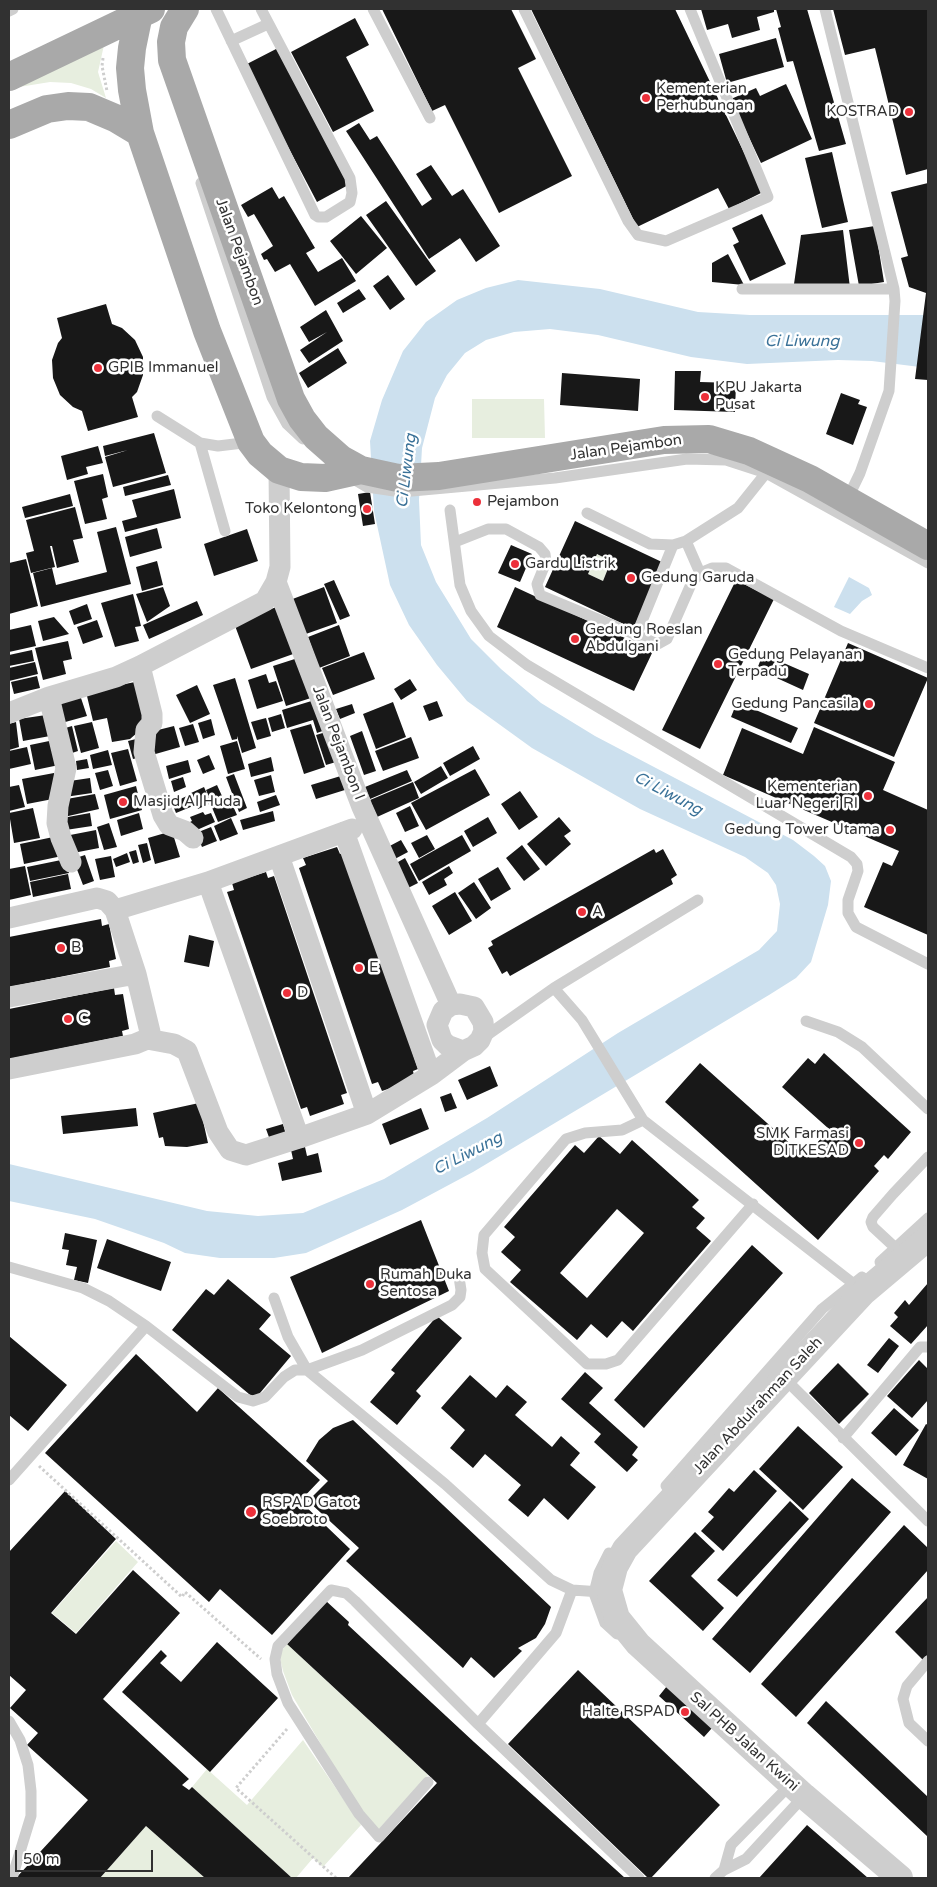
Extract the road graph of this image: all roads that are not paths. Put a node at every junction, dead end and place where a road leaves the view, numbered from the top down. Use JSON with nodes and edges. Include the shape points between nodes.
{"nodes":[{"id":1,"x":13,"y":9,"type":"edge"},
{"id":2,"x":179,"y":9,"type":"edge"},
{"id":3,"x":185,"y":9,"type":"edge"},
{"id":4,"x":216,"y":9,"type":"edge"},
{"id":5,"x":373,"y":9,"type":"edge"},
{"id":6,"x":524,"y":9,"type":"edge"},
{"id":7,"x":690,"y":9,"type":"edge"},
{"id":8,"x":825,"y":9,"type":"edge"},
{"id":9,"x":9,"y":11,"type":"edge"},
{"id":10,"x":145,"y":12,"type":"edge"},
{"id":11,"x":264,"y":16,"type":"edge"},
{"id":12,"x":229,"y":38,"type":"junction"},
{"id":13,"x":9,"y":77,"type":"edge"},
{"id":14,"x":172,"y":97,"type":"dead end"},
{"id":15,"x":430,"y":118,"type":"dead end"},
{"id":16,"x":16,"y":121,"type":"edge"},
{"id":17,"x":140,"y":133,"type":"junction"},
{"id":18,"x":197,"y":172,"type":"dead end"},
{"id":19,"x":742,"y":289,"type":"dead end"},
{"id":20,"x":895,"y":295,"type":"junction"},
{"id":21,"x":157,"y":416,"type":"dead end"},
{"id":22,"x":251,"y":442,"type":"junction"},
{"id":23,"x":200,"y":443,"type":"junction"},
{"id":24,"x":770,"y":468,"type":"junction"},
{"id":25,"x":279,"y":470,"type":"junction"},
{"id":26,"x":360,"y":475,"type":"junction"},
{"id":27,"x":848,"y":500,"type":"junction"},
{"id":28,"x":450,"y":510,"type":"dead end"},
{"id":29,"x":587,"y":513,"type":"dead end"},
{"id":30,"x":225,"y":531,"type":"dead end"},
{"id":31,"x":455,"y":542,"type":"junction"},
{"id":32,"x":686,"y":542,"type":"junction"},
{"id":33,"x":673,"y":546,"type":"junction"},
{"id":34,"x":928,"y":546,"type":"edge"},
{"id":35,"x":928,"y":563,"type":"edge"},
{"id":36,"x":700,"y":573,"type":"junction"},
{"id":37,"x":276,"y":582,"type":"junction"},
{"id":38,"x":636,"y":636,"type":"junction"},
{"id":39,"x":140,"y":666,"type":"junction"},
{"id":40,"x":928,"y":668,"type":"edge"},
{"id":41,"x":49,"y":697,"type":"junction"},
{"id":42,"x":9,"y":713,"type":"edge"},
{"id":43,"x":193,"y":838,"type":"dead end"},
{"id":44,"x":279,"y":856,"type":"junction"},
{"id":45,"x":71,"y":862,"type":"dead end"},
{"id":46,"x":208,"y":882,"type":"junction"},
{"id":47,"x":698,"y":900,"type":"dead end"},
{"id":48,"x":115,"y":910,"type":"junction"},
{"id":49,"x":9,"y":918,"type":"edge"},
{"id":50,"x":928,"y":964,"type":"edge"},
{"id":51,"x":136,"y":974,"type":"junction"},
{"id":52,"x":554,"y":988,"type":"junction"},
{"id":53,"x":9,"y":996,"type":"edge"},
{"id":54,"x":451,"y":1005,"type":"junction"},
{"id":55,"x":806,"y":1021,"type":"dead end"},
{"id":56,"x":147,"y":1039,"type":"junction"},
{"id":57,"x":472,"y":1045,"type":"junction"},
{"id":58,"x":9,"y":1069,"type":"edge"},
{"id":59,"x":431,"y":1075,"type":"junction"},
{"id":60,"x":928,"y":1109,"type":"edge"},
{"id":61,"x":367,"y":1114,"type":"junction"},
{"id":62,"x":643,"y":1120,"type":"junction"},
{"id":63,"x":299,"y":1138,"type":"junction"},
{"id":64,"x":928,"y":1157,"type":"edge"},
{"id":65,"x":753,"y":1204,"type":"junction"},
{"id":66,"x":928,"y":1218,"type":"edge"},
{"id":67,"x":928,"y":1238,"type":"edge"},
{"id":68,"x":901,"y":1252,"type":"junction"},
{"id":69,"x":9,"y":1267,"type":"edge"},
{"id":70,"x":459,"y":1277,"type":"dead end"},
{"id":71,"x":860,"y":1288,"type":"junction"},
{"id":72,"x":274,"y":1298,"type":"dead end"},
{"id":73,"x":146,"y":1326,"type":"junction"},
{"id":74,"x":928,"y":1347,"type":"edge"},
{"id":75,"x":308,"y":1370,"type":"junction"},
{"id":76,"x":784,"y":1378,"type":"junction"},
{"id":77,"x":843,"y":1438,"type":"junction"},
{"id":78,"x":9,"y":1480,"type":"edge"},
{"id":79,"x":657,"y":1496,"type":"dead end"},
{"id":80,"x":928,"y":1521,"type":"edge"},
{"id":81,"x":632,"y":1524,"type":"dead end"},
{"id":82,"x":572,"y":1590,"type":"junction"},
{"id":83,"x":602,"y":1591,"type":"junction"},
{"id":84,"x":928,"y":1661,"type":"edge"},
{"id":85,"x":9,"y":1721,"type":"edge"},
{"id":86,"x":478,"y":1724,"type":"junction"},
{"id":87,"x":928,"y":1741,"type":"edge"},
{"id":88,"x":428,"y":1782,"type":"dead end"},
{"id":89,"x":794,"y":1794,"type":"junction"},
{"id":90,"x":720,"y":1874,"type":"edge"},
{"id":91,"x":12,"y":1878,"type":"edge"},
{"id":92,"x":639,"y":1878,"type":"edge"},
{"id":93,"x":887,"y":1878,"type":"edge"},
{"id":94,"x":900,"y":1878,"type":"edge"}],
"edges":[{"from":1,"to":9,"type":"lane"},
{"from":2,"to":14,"type":"lane","via":[[163,29],[160,46]]},
{"from":3,"to":26,"type":"main road","name":"Jalan Pejambon","via":[[174,27],[172,60],[291,399],[316,437]]},
{"from":4,"to":12,"type":"lane"},
{"from":5,"to":15,"type":"lane"},
{"from":6,"to":7,"type":"lane","via":[[628,221],[638,235],[666,241],[768,197]]},
{"from":8,"to":20,"type":"lane"},
{"from":10,"to":13,"type":"main road"},
{"from":10,"to":17,"type":"main road","name":"Jalan Pejambon","via":[[132,48],[130,68]]},
{"from":11,"to":12,"type":"lane"},
{"from":11,"to":12,"type":"lane","via":[[350,178],[350,202],[326,217],[314,214]]},
{"from":16,"to":17,"type":"main road","via":[[47,109],[89,107]]},
{"from":17,"to":22,"type":"main road","name":"Jalan Pejambon","via":[[207,331]]},
{"from":18,"to":26,"type":"lane","via":[[272,397],[287,424],[334,467]]},
{"from":19,"to":20,"type":"lane"},
{"from":20,"to":27,"type":"lane","via":[[889,391]]},
{"from":21,"to":23,"type":"lane"},
{"from":22,"to":23,"type":"lane","via":[[218,446]]},
{"from":22,"to":25,"type":"main road","name":"Jalan Pejambon"},
{"from":23,"to":30,"type":"lane"},
{"from":24,"to":26,"type":"main road","name":"Jalan Pejambon","via":[[749,452],[709,439],[664,440],[438,483]]},
{"from":24,"to":27,"type":"main road","name":"Jalan Pejambon"},
{"from":24,"to":32,"type":"lane","via":[[738,508]]},
{"from":24,"to":35,"type":"lane"},
{"from":25,"to":26,"type":"main road","name":"Jalan Pejambon","via":[[301,477]]},
{"from":25,"to":37,"type":"street","name":"Jalan Pejambon I","via":[[280,567]]},
{"from":27,"to":34,"type":"main road","name":"Jalan Pejambon"},
{"from":28,"to":31,"type":"lane"},
{"from":29,"to":33,"type":"lane","via":[[644,542]]},
{"from":31,"to":38,"type":"lane","via":[[488,529],[506,529],[539,546],[546,554],[537,584],[540,595]]},
{"from":31,"to":50,"type":"lane","via":[[460,585],[471,611],[489,636],[527,665],[852,857],[858,871],[848,900],[848,913],[856,927]]},
{"from":32,"to":33,"type":"lane"},
{"from":32,"to":36,"type":"lane"},
{"from":33,"to":38,"type":"lane"},
{"from":36,"to":38,"type":"lane","via":[[692,582],[667,639],[658,644]]},
{"from":36,"to":40,"type":"lane","via":[[712,568],[726,568],[841,631]]},
{"from":37,"to":39,"type":"street","via":[[265,601]]},
{"from":37,"to":54,"type":"street","name":"Jalan Pejambon I","via":[[362,807]]},
{"from":39,"to":41,"type":"street","via":[[116,677]]},
{"from":39,"to":43,"type":"street","via":[[152,714],[152,723],[146,730],[144,752],[163,815],[169,825]]},
{"from":41,"to":42,"type":"street"},
{"from":41,"to":45,"type":"street","via":[[66,768],[57,823]]},
{"from":44,"to":46,"type":"street"},
{"from":44,"to":59,"type":"street","via":[[348,830]]},
{"from":44,"to":61,"type":"street"},
{"from":46,"to":48,"type":"street"},
{"from":46,"to":63,"type":"street"},
{"from":47,"to":52,"type":"lane"},
{"from":48,"to":49,"type":"street","via":[[107,901],[96,898]]},
{"from":48,"to":51,"type":"street"},
{"from":51,"to":53,"type":"street"},
{"from":51,"to":56,"type":"street","via":[[150,1032]]},
{"from":52,"to":57,"type":"lane"},
{"from":52,"to":62,"type":"lane","via":[[582,1020]]},
{"from":54,"to":57,"type":"street","via":[[467,1004],[479,1012],[484,1031]]},
{"from":54,"to":57,"type":"street","via":[[439,1017],[438,1033],[447,1046]]},
{"from":55,"to":60,"type":"lane","via":[[838,1032],[862,1047]]},
{"from":56,"to":58,"type":"street","via":[[136,1044]]},
{"from":56,"to":63,"type":"street","via":[[174,1044],[187,1051],[218,1132],[230,1150],[246,1154]]},
{"from":57,"to":59,"type":"street"},
{"from":59,"to":61,"type":"street"},
{"from":61,"to":63,"type":"street"},
{"from":62,"to":65,"type":"lane"},
{"from":62,"to":65,"type":"lane","via":[[622,1130],[585,1133],[566,1139],[484,1235],[482,1253],[485,1269],[587,1364],[618,1360]]},
{"from":64,"to":68,"type":"lane","via":[[873,1217],[873,1227]]},
{"from":65,"to":71,"type":"lane"},
{"from":66,"to":68,"type":"lane"},
{"from":67,"to":68,"type":"street","name":"Jalan Abdulrahman Saleh"},
{"from":68,"to":71,"type":"street","name":"Jalan Abdulrahman Saleh"},
{"from":69,"to":73,"type":"lane","via":[[83,1288]]},
{"from":70,"to":75,"type":"lane","via":[[462,1290],[452,1305],[362,1350]]},
{"from":71,"to":76,"type":"street","name":"Jalan Abdulrahman Saleh"},
{"from":71,"to":79,"type":"lane","via":[[822,1309]]},
{"from":72,"to":75,"type":"lane","via":[[288,1337]]},
{"from":73,"to":75,"type":"lane","via":[[238,1397],[253,1401],[265,1397],[284,1377],[296,1370]]},
{"from":73,"to":78,"type":"lane"},
{"from":74,"to":77,"type":"lane","via":[[920,1347]]},
{"from":75,"to":82,"type":"lane","via":[[445,1484],[533,1566]]},
{"from":76,"to":77,"type":"lane"},
{"from":76,"to":83,"type":"street","name":"Jalan Abdulrahman Saleh","via":[[625,1549]]},
{"from":77,"to":80,"type":"lane"},
{"from":81,"to":83,"type":"lane","via":[[614,1544],[604,1562]]},
{"from":82,"to":83,"type":"lane"},
{"from":82,"to":86,"type":"lane","via":[[556,1633]]},
{"from":83,"to":89,"type":"street","name":"Sal PHB Jalan Kwini","via":[[617,1618],[638,1644]]},
{"from":84,"to":87,"type":"lane","via":[[906,1686],[903,1700],[909,1723]]},
{"from":85,"to":91,"type":"lane","via":[[20,1740],[28,1765],[31,1791],[31,1816]]},
{"from":86,"to":88,"type":"lane","via":[[356,1601],[339,1590],[330,1590],[318,1601],[278,1646],[274,1659],[288,1703],[359,1814],[379,1837]]},
{"from":86,"to":92,"type":"lane"},
{"from":89,"to":90,"type":"lane","via":[[746,1859]]},
{"from":89,"to":90,"type":"lane","via":[[732,1845]]},
{"from":89,"to":93,"type":"lane"},
{"from":89,"to":94,"type":"street","name":"Sal PHB Jalan Kwini"}]}
